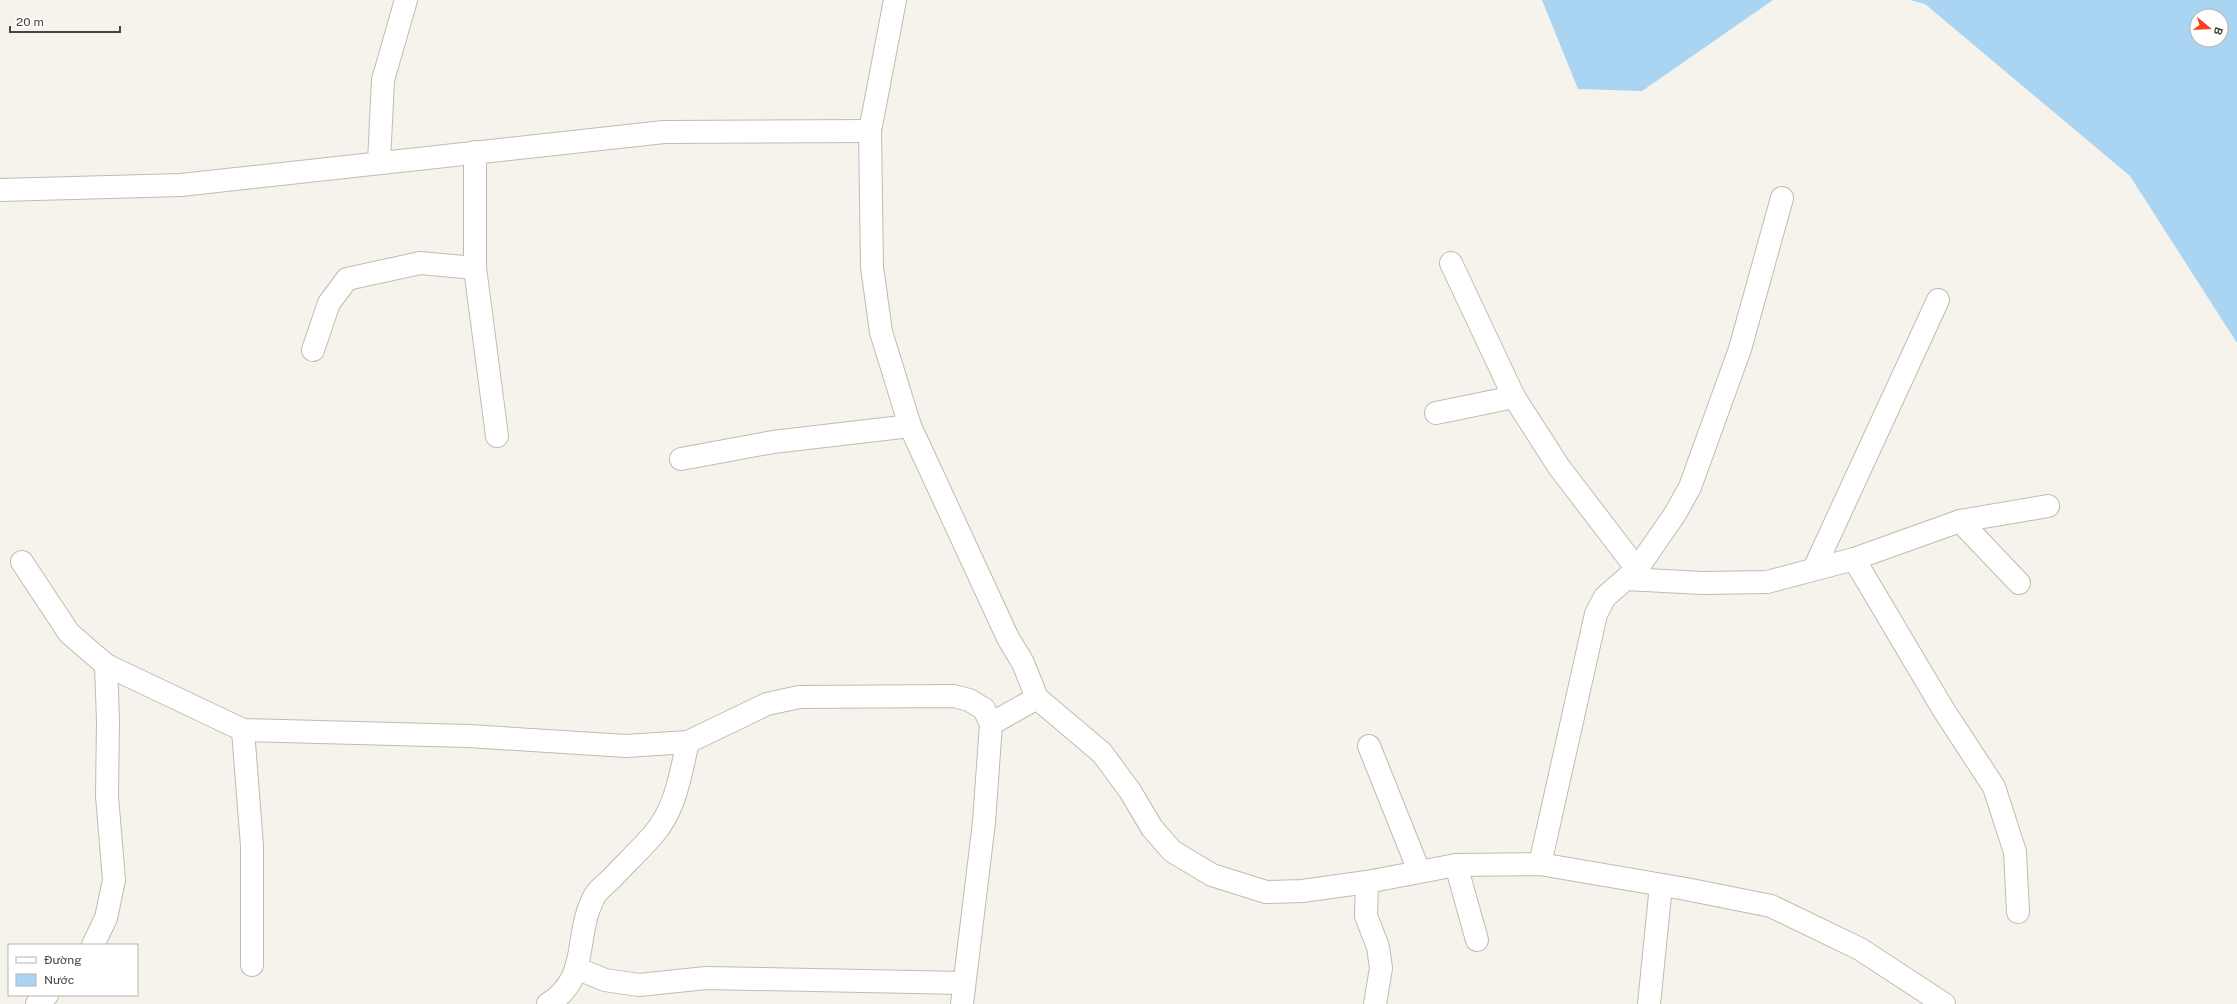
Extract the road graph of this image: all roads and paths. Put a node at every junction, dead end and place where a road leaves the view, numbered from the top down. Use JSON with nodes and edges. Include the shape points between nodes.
{"nodes":[{"id":1,"x":406,"y":0,"type":"edge"},
{"id":2,"x":895,"y":0,"type":"edge"},
{"id":3,"x":870,"y":131,"type":"junction"},
{"id":4,"x":475,"y":152,"type":"junction"},
{"id":5,"x":379,"y":162,"type":"junction"},
{"id":6,"x":0,"y":190,"type":"edge"},
{"id":7,"x":1782,"y":198,"type":"dead end"},
{"id":8,"x":1451,"y":263,"type":"dead end"},
{"id":9,"x":475,"y":268,"type":"junction"},
{"id":10,"x":1938,"y":300,"type":"dead end"},
{"id":11,"x":313,"y":350,"type":"dead end"},
{"id":12,"x":1514,"y":397,"type":"junction"},
{"id":13,"x":1436,"y":413,"type":"dead end"},
{"id":14,"x":910,"y":426,"type":"junction"},
{"id":15,"x":497,"y":436,"type":"dead end"},
{"id":16,"x":681,"y":460,"type":"dead end"},
{"id":17,"x":2048,"y":506,"type":"dead end"},
{"id":18,"x":1960,"y":521,"type":"junction"},
{"id":19,"x":1854,"y":559,"type":"junction"},
{"id":20,"x":22,"y":562,"type":"dead end"},
{"id":21,"x":1814,"y":569,"type":"junction"},
{"id":22,"x":1632,"y":574,"type":"junction"},
{"id":23,"x":2019,"y":583,"type":"dead end"},
{"id":24,"x":106,"y":665,"type":"junction"},
{"id":25,"x":1037,"y":698,"type":"junction"},
{"id":26,"x":991,"y":724,"type":"junction"},
{"id":27,"x":243,"y":730,"type":"junction"},
{"id":28,"x":688,"y":742,"type":"junction"},
{"id":29,"x":1369,"y":746,"type":"dead end"},
{"id":30,"x":1540,"y":864,"type":"junction"},
{"id":31,"x":1456,"y":865,"type":"junction"},
{"id":32,"x":1419,"y":871,"type":"junction"},
{"id":33,"x":1367,"y":882,"type":"junction"},
{"id":34,"x":1661,"y":885,"type":"junction"},
{"id":35,"x":2018,"y":912,"type":"dead end"},
{"id":36,"x":1477,"y":940,"type":"dead end"},
{"id":37,"x":93,"y":944,"type":"edge"},
{"id":38,"x":252,"y":965,"type":"dead end"},
{"id":39,"x":576,"y":968,"type":"junction"},
{"id":40,"x":963,"y":994,"type":"edge"},
{"id":41,"x":46,"y":996,"type":"edge"},
{"id":42,"x":37,"y":1004,"type":"edge"},
{"id":43,"x":548,"y":1004,"type":"edge"},
{"id":44,"x":1375,"y":1004,"type":"edge"},
{"id":45,"x":1649,"y":1004,"type":"edge"},
{"id":46,"x":1944,"y":1004,"type":"edge"}],
"edges":[{"from":1,"to":5,"type":"street","via":[[383,80]]},
{"from":2,"to":3,"type":"street"},
{"from":3,"to":4,"type":"street","via":[[664,132]]},
{"from":3,"to":14,"type":"street","via":[[872,267],[880,324]]},
{"from":4,"to":5,"type":"street"},
{"from":4,"to":9,"type":"street"},
{"from":5,"to":6,"type":"street","via":[[181,185]]},
{"from":7,"to":22,"type":"street","via":[[1740,349],[1690,487],[1675,514]]},
{"from":8,"to":12,"type":"street"},
{"from":9,"to":11,"type":"street","via":[[420,263],[346,279],[329,303]]},
{"from":9,"to":15,"type":"street"},
{"from":10,"to":21,"type":"street"},
{"from":12,"to":13,"type":"street"},
{"from":12,"to":22,"type":"street"},
{"from":14,"to":16,"type":"street","via":[[773,442]]},
{"from":14,"to":25,"type":"street","via":[[1008,638],[1023,663]]},
{"from":17,"to":18,"type":"street"},
{"from":18,"to":19,"type":"street"},
{"from":18,"to":23,"type":"street"},
{"from":19,"to":21,"type":"street"},
{"from":19,"to":35,"type":"street","via":[[1943,709],[1994,787],[2015,852]]},
{"from":20,"to":24,"type":"street","via":[[69,633]]},
{"from":21,"to":22,"type":"street","via":[[1767,582],[1702,584]]},
{"from":22,"to":30,"type":"street","via":[[1605,597],[1596,614]]},
{"from":24,"to":27,"type":"street"},
{"from":24,"to":37,"type":"street","via":[[107,796],[114,880],[106,918]]},
{"from":25,"to":26,"type":"street"},
{"from":25,"to":33,"type":"street","via":[[1102,753],[1130,791],[1152,828],[1172,851],[1212,875],[1266,892],[1302,891]]},
{"from":26,"to":28,"type":"street","via":[[984,709],[969,700],[954,696],[799,697],[767,704]]},
{"from":26,"to":40,"type":"street","via":[[984,822]]},
{"from":27,"to":28,"type":"street","via":[[469,736],[626,746]]},
{"from":27,"to":38,"type":"street","via":[[252,846]]},
{"from":28,"to":39,"type":"street","via":[[671,809],[654,834],[593,897],[585,917]]},
{"from":29,"to":32,"type":"street"},
{"from":30,"to":31,"type":"street"},
{"from":30,"to":34,"type":"street"},
{"from":31,"to":32,"type":"street"},
{"from":31,"to":36,"type":"street"},
{"from":32,"to":33,"type":"street"},
{"from":33,"to":44,"type":"street","via":[[1366,916],[1378,947],[1381,968]]},
{"from":34,"to":45,"type":"street"},
{"from":34,"to":46,"type":"street","via":[[1771,906],[1860,949]]},
{"from":39,"to":40,"type":"street","via":[[605,980],[639,985],[706,978]]},
{"from":39,"to":43,"type":"street","via":[[571,984],[558,998]]},
{"from":41,"to":42,"type":"street"}]}
